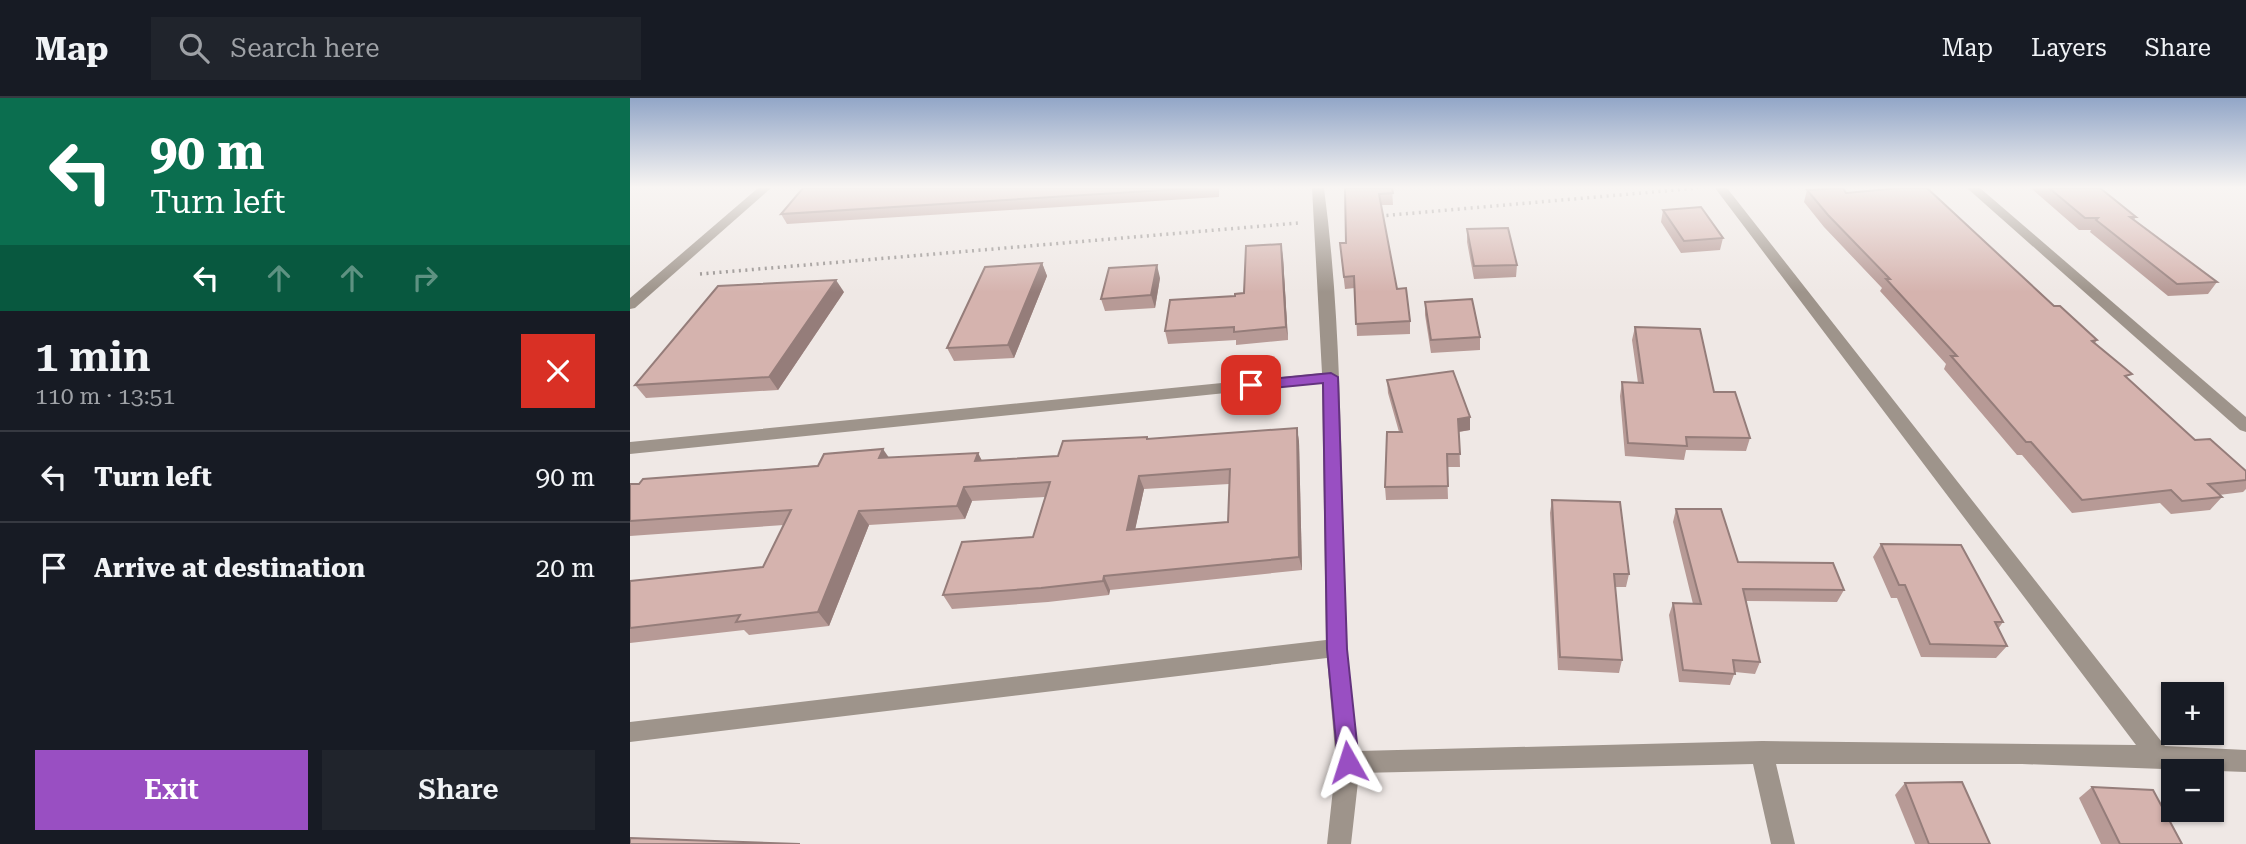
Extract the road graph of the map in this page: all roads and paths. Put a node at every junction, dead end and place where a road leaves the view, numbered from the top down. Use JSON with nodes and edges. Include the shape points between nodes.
{"nodes":[{"id":1,"x":726,"y":223,"type":"edge"},
{"id":2,"x":1301,"y":223,"type":"edge"},
{"id":3,"x":1322,"y":223,"type":"edge"},
{"id":4,"x":1748,"y":223,"type":"edge"},
{"id":5,"x":2013,"y":223,"type":"edge"},
{"id":6,"x":664,"y":278,"type":"junction"},
{"id":7,"x":630,"y":304,"type":"edge"},
{"id":8,"x":1331,"y":377,"type":"junction"},
{"id":9,"x":2246,"y":426,"type":"edge"},
{"id":10,"x":630,"y":448,"type":"edge"},
{"id":11,"x":1337,"y":649,"type":"junction"},
{"id":12,"x":630,"y":732,"type":"edge"},
{"id":13,"x":1762,"y":752,"type":"junction"},
{"id":14,"x":2158,"y":756,"type":"junction"},
{"id":15,"x":2246,"y":761,"type":"edge"},
{"id":16,"x":1348,"y":762,"type":"junction"},
{"id":17,"x":1339,"y":844,"type":"edge"},
{"id":18,"x":1783,"y":844,"type":"edge"}],
"edges":[{"from":1,"to":6,"type":"street"},
{"from":2,"to":6,"type":"path"},
{"from":3,"to":8,"type":"street"},
{"from":4,"to":14,"type":"street"},
{"from":5,"to":9,"type":"street"},
{"from":6,"to":7,"type":"street"},
{"from":8,"to":10,"type":"street"},
{"from":8,"to":11,"type":"street"},
{"from":11,"to":12,"type":"street"},
{"from":11,"to":16,"type":"street"},
{"from":13,"to":14,"type":"street"},
{"from":13,"to":16,"type":"street"},
{"from":13,"to":18,"type":"street"},
{"from":14,"to":15,"type":"street"},
{"from":16,"to":17,"type":"street"}]}
